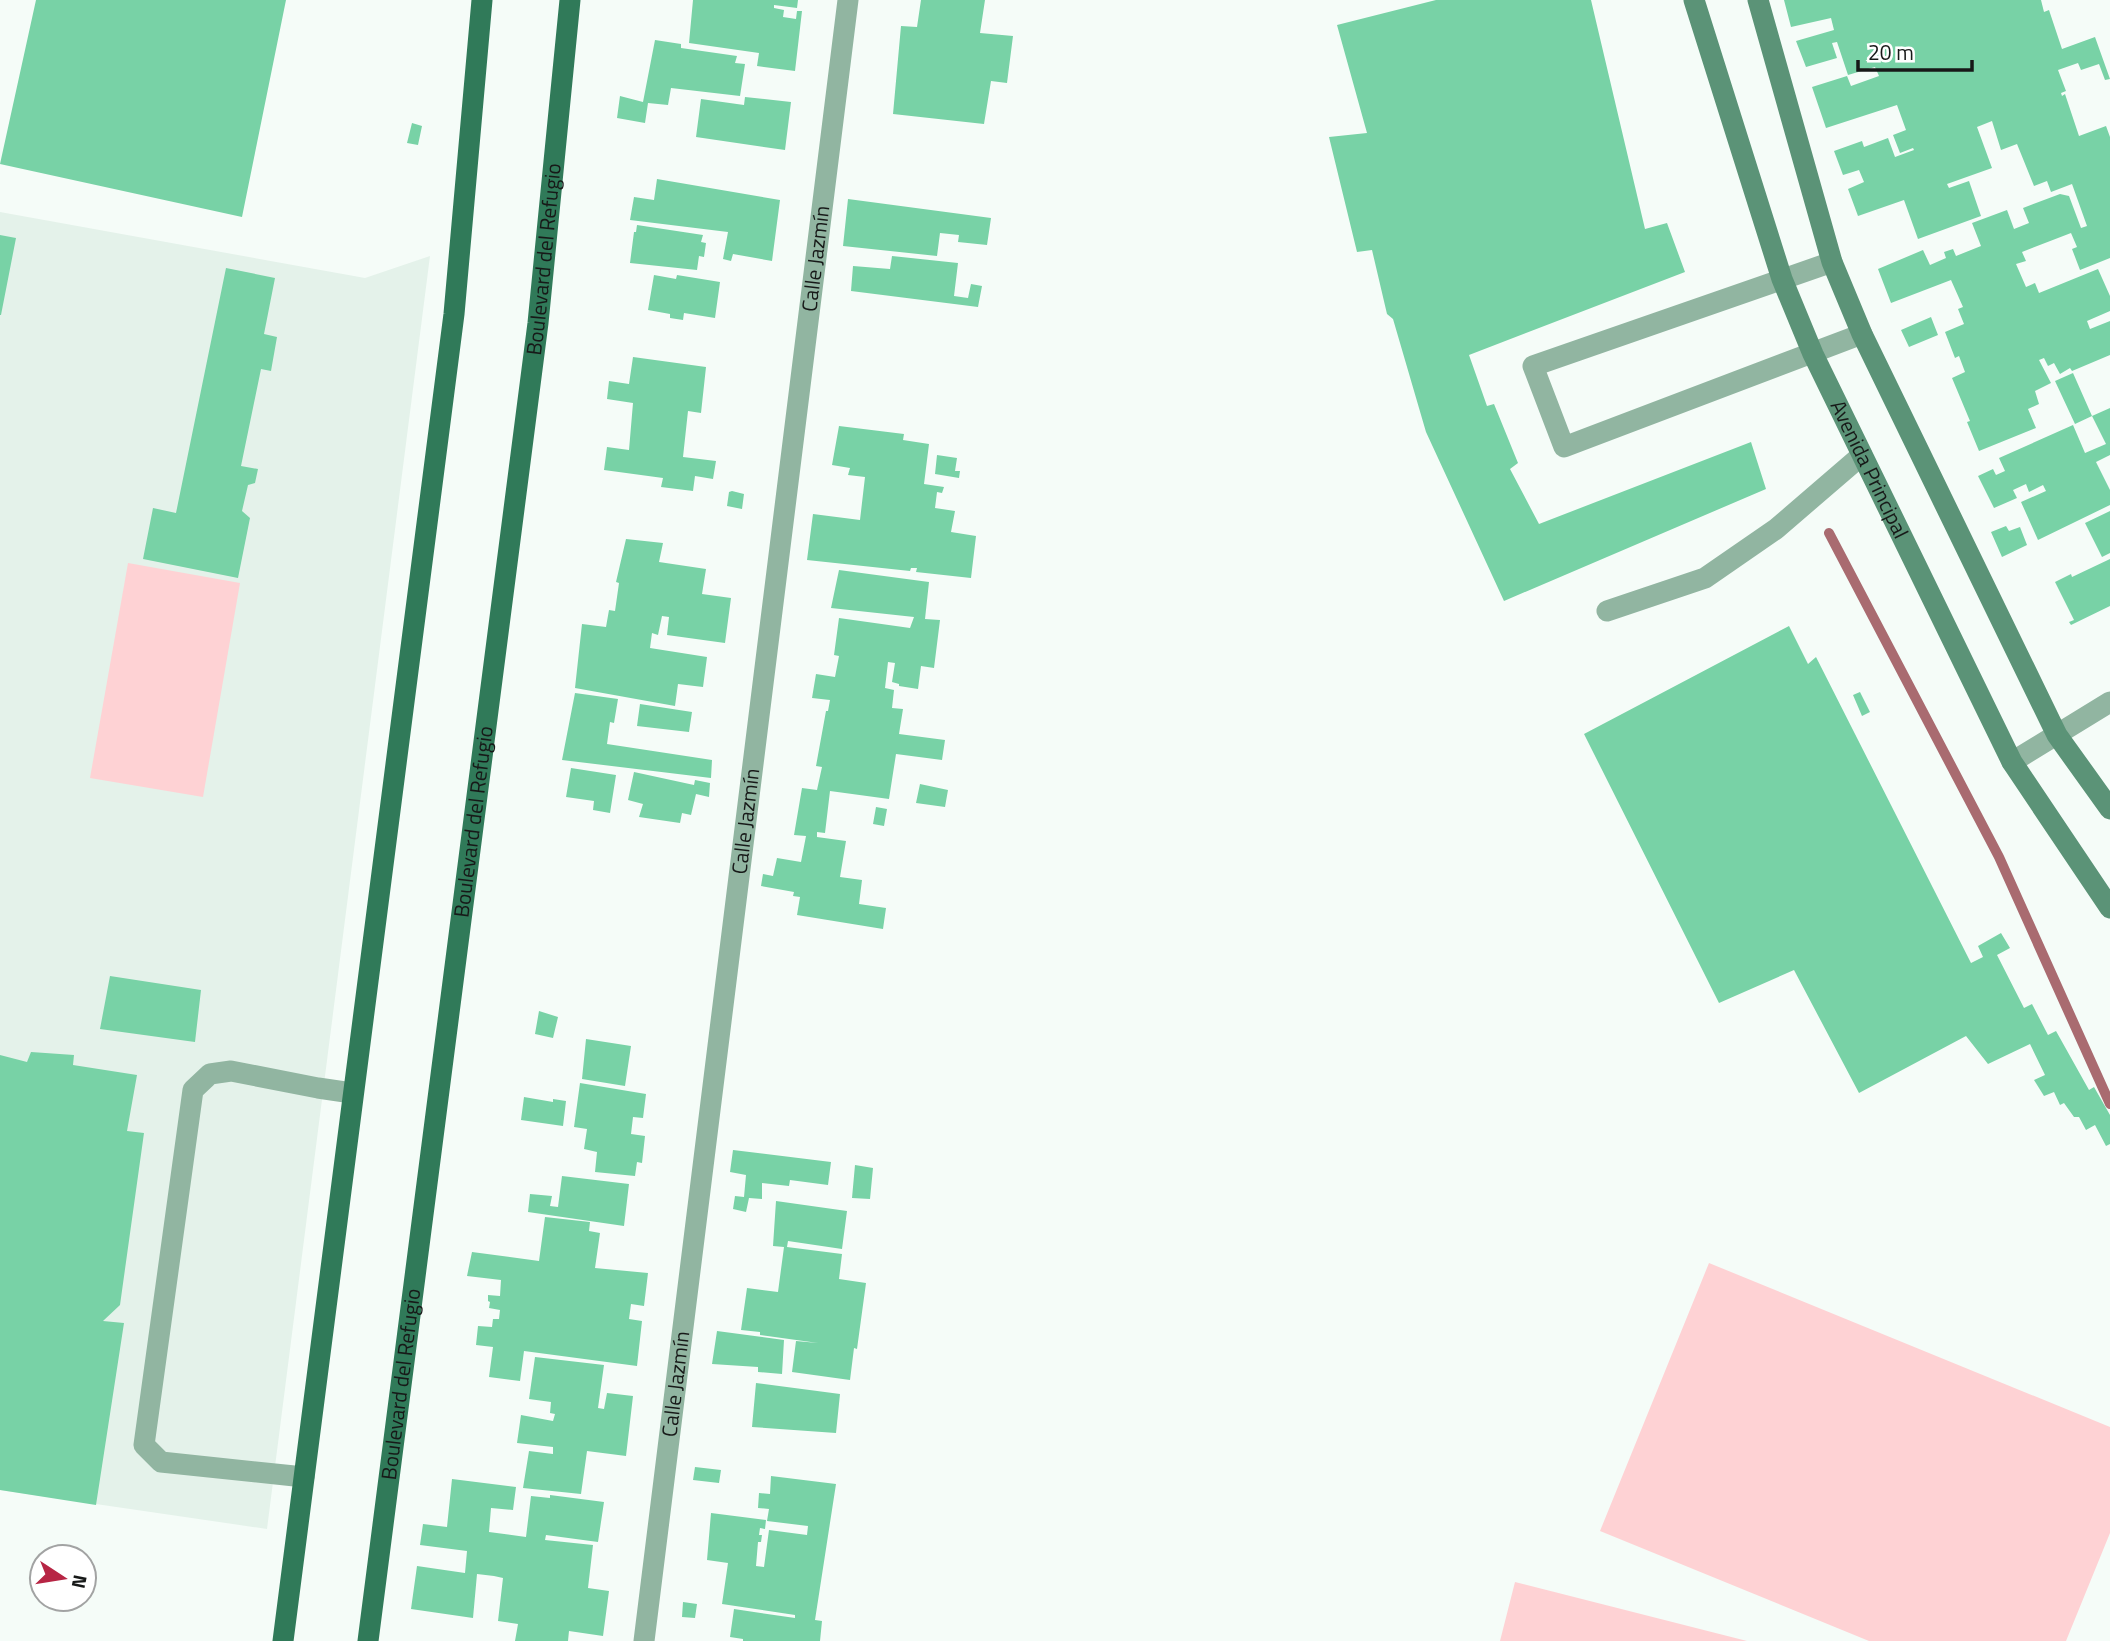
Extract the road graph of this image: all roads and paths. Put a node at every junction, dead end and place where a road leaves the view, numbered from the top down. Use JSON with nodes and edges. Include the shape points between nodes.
{"nodes":[{"id":1,"x":482,"y":0,"type":"edge"},
{"id":2,"x":570,"y":0,"type":"edge"},
{"id":3,"x":848,"y":0,"type":"edge"},
{"id":4,"x":1694,"y":0,"type":"edge"},
{"id":5,"x":1758,"y":0,"type":"edge"},
{"id":6,"x":1832,"y":262,"type":"junction"},
{"id":7,"x":1783,"y":279,"type":"junction"},
{"id":8,"x":1862,"y":334,"type":"junction"},
{"id":9,"x":1813,"y":354,"type":"junction"},
{"id":10,"x":1863,"y":455,"type":"junction"},
{"id":11,"x":1607,"y":611,"type":"dead end"},
{"id":12,"x":2110,"y":702,"type":"edge"},
{"id":13,"x":2057,"y":735,"type":"junction"},
{"id":14,"x":2012,"y":762,"type":"junction"},
{"id":15,"x":2110,"y":809,"type":"edge"},
{"id":16,"x":2110,"y":908,"type":"edge"},
{"id":17,"x":352,"y":1093,"type":"junction"},
{"id":18,"x":304,"y":1477,"type":"junction"},
{"id":19,"x":283,"y":1641,"type":"edge"},
{"id":20,"x":368,"y":1641,"type":"edge"},
{"id":21,"x":643,"y":1641,"type":"edge"}],
"edges":[{"from":1,"to":17,"type":"main road","via":[[454,314]]},
{"from":2,"to":20,"type":"main road","name":"Boulevard del Refugio","via":[[538,323]]},
{"from":3,"to":21,"type":"street","name":"Calle Jazmín"},
{"from":4,"to":7,"type":"main road","name":"Avenida Principal"},
{"from":5,"to":6,"type":"main road"},
{"from":6,"to":7,"type":"street"},
{"from":6,"to":8,"type":"main road"},
{"from":7,"to":9,"type":"main road","name":"Avenida Principal"},
{"from":7,"to":9,"type":"street","via":[[1533,366],[1564,447]]},
{"from":8,"to":9,"type":"street"},
{"from":8,"to":13,"type":"main road"},
{"from":9,"to":10,"type":"main road","name":"Avenida Principal"},
{"from":10,"to":11,"type":"street","via":[[1776,528],[1705,578]]},
{"from":10,"to":14,"type":"main road","name":"Avenida Principal"},
{"from":12,"to":13,"type":"street"},
{"from":13,"to":14,"type":"street"},
{"from":13,"to":15,"type":"main road"},
{"from":14,"to":16,"type":"main road","name":"Avenida Principal"},
{"from":17,"to":18,"type":"main road"},
{"from":17,"to":18,"type":"street","via":[[231,1071],[210,1074],[193,1090],[144,1445],[162,1462]]},
{"from":18,"to":19,"type":"main road"}]}
